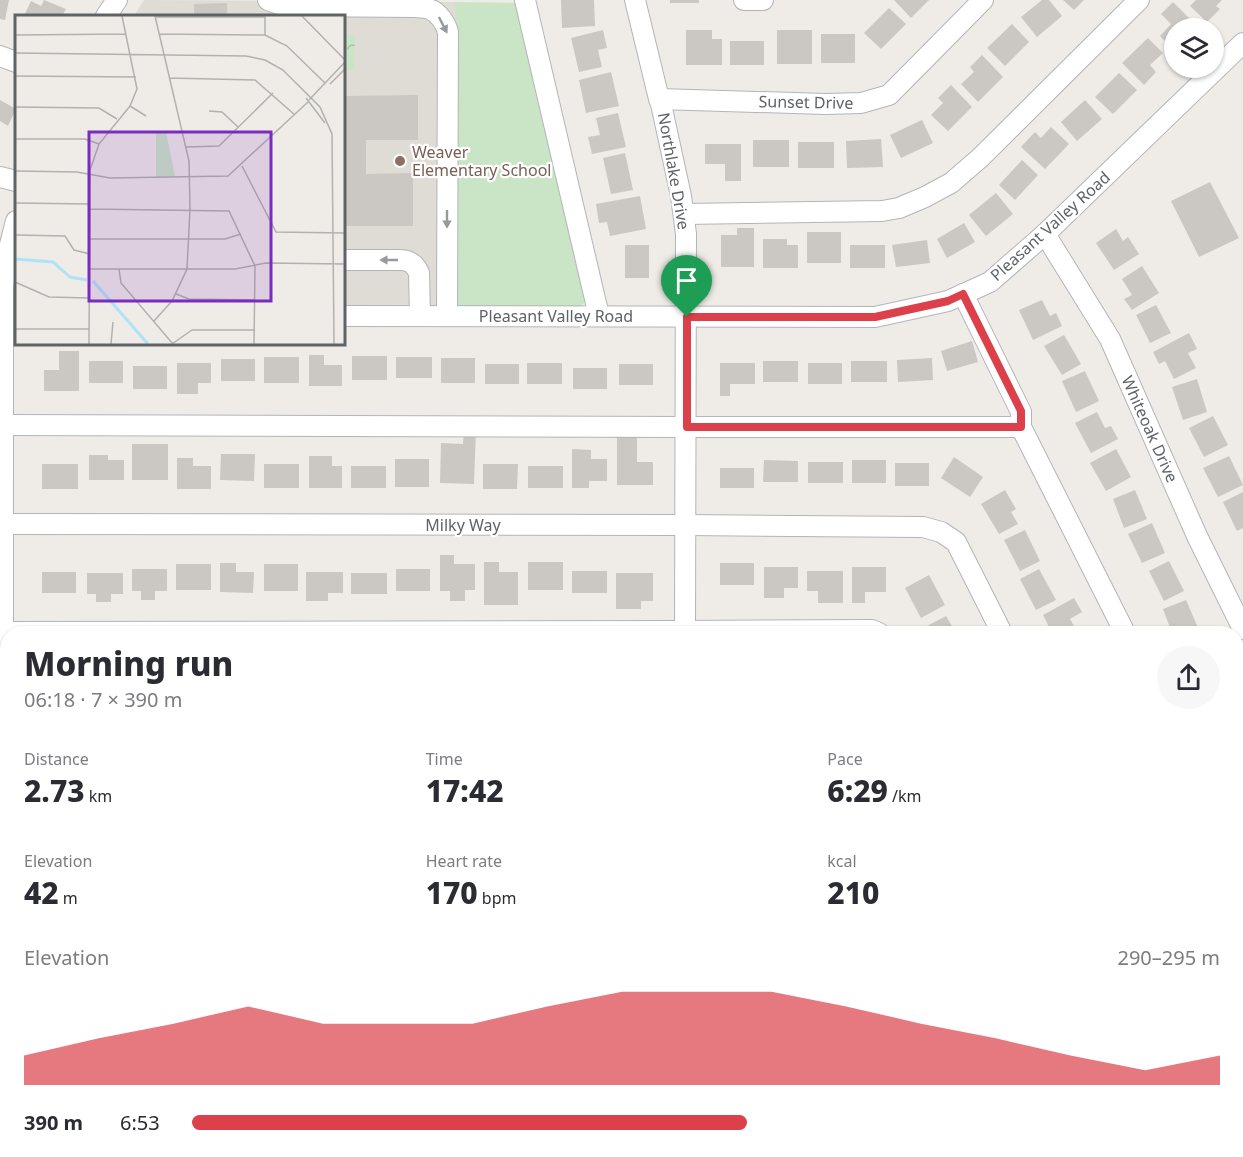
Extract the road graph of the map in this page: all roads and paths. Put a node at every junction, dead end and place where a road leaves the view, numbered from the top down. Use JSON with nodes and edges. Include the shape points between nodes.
{"nodes":[{"id":1,"x":117,"y":0,"type":"edge"},
{"id":2,"x":268,"y":0,"type":"edge"},
{"id":3,"x":525,"y":0,"type":"edge"},
{"id":4,"x":635,"y":0,"type":"edge"},
{"id":5,"x":744,"y":0,"type":"edge"},
{"id":6,"x":763,"y":0,"type":"edge"},
{"id":7,"x":983,"y":0,"type":"edge"},
{"id":8,"x":1139,"y":0,"type":"edge"},
{"id":9,"x":107,"y":15,"type":"edge"},
{"id":10,"x":1243,"y":43,"type":"edge"},
{"id":11,"x":0,"y":56,"type":"edge"},
{"id":12,"x":15,"y":62,"type":"edge"},
{"id":13,"x":659,"y":99,"type":"junction"},
{"id":14,"x":0,"y":177,"type":"edge"},
{"id":15,"x":15,"y":182,"type":"edge"},
{"id":16,"x":684,"y":214,"type":"junction"},
{"id":17,"x":15,"y":224,"type":"edge"},
{"id":18,"x":1045,"y":234,"type":"junction"},
{"id":19,"x":345,"y":260,"type":"edge"},
{"id":20,"x":7,"y":290,"type":"edge"},
{"id":21,"x":963,"y":294,"type":"junction"},
{"id":22,"x":345,"y":315,"type":"edge"},
{"id":23,"x":420,"y":316,"type":"junction"},
{"id":24,"x":447,"y":316,"type":"junction"},
{"id":25,"x":599,"y":316,"type":"junction"},
{"id":26,"x":687,"y":317,"type":"junction"},
{"id":27,"x":1,"y":397,"type":"edge"},
{"id":28,"x":3,"y":425,"type":"junction"},
{"id":29,"x":687,"y":427,"type":"junction"},
{"id":30,"x":1021,"y":427,"type":"junction"},
{"id":31,"x":1,"y":492,"type":"edge"},
{"id":32,"x":3,"y":524,"type":"junction"},
{"id":33,"x":686,"y":525,"type":"junction"},
{"id":34,"x":2,"y":603,"type":"edge"},
{"id":35,"x":3,"y":626,"type":"edge"},
{"id":36,"x":685,"y":626,"type":"edge"},
{"id":37,"x":998,"y":626,"type":"edge"},
{"id":38,"x":1121,"y":626,"type":"edge"},
{"id":39,"x":1242,"y":626,"type":"edge"},
{"id":40,"x":0,"y":1133,"type":"edge"},
{"id":41,"x":0,"y":1149,"type":"edge"}],
"edges":[{"from":1,"to":9,"type":"street"},
{"from":2,"to":24,"type":"street","one_way":true,"via":[[292,6],[430,9],[446,26]]},
{"from":3,"to":25,"type":"street"},
{"from":4,"to":13,"type":"street","name":"Northlake Drive"},
{"from":5,"to":6,"type":"street"},
{"from":7,"to":13,"type":"street","name":"Sunset Drive","via":[[889,95],[861,103],[826,104]]},
{"from":8,"to":16,"type":"street","via":[[980,158],[951,183],[925,197],[882,211]]},
{"from":10,"to":18,"type":"street","name":"Pleasant Valley Road"},
{"from":11,"to":12,"type":"street"},
{"from":13,"to":16,"type":"street","name":"Northlake Drive"},
{"from":14,"to":15,"type":"street"},
{"from":16,"to":26,"type":"street","name":"Northlake Drive"},
{"from":17,"to":20,"type":"street","via":[[6,260]]},
{"from":18,"to":21,"type":"street","name":"Pleasant Valley Road","via":[[990,282]]},
{"from":18,"to":39,"type":"street","name":"Whiteoak Drive","via":[[1110,339]]},
{"from":23,"to":19,"type":"street","one_way":true,"via":[[420,279],[412,263]]},
{"from":20,"to":27,"type":"street"},
{"from":21,"to":26,"type":"street","name":"Pleasant Valley Road","via":[[875,317]]},
{"from":21,"to":30,"type":"street","via":[[1021,411]]},
{"from":22,"to":23,"type":"street","name":"Pleasant Valley Road"},
{"from":23,"to":24,"type":"street","name":"Pleasant Valley Road"},
{"from":24,"to":25,"type":"street","name":"Pleasant Valley Road"},
{"from":25,"to":26,"type":"street","name":"Pleasant Valley Road"},
{"from":26,"to":29,"type":"street","name":"Northlake Drive"},
{"from":27,"to":28,"type":"street"},
{"from":28,"to":29,"type":"street"},
{"from":28,"to":31,"type":"street"},
{"from":29,"to":30,"type":"street"},
{"from":29,"to":33,"type":"street","name":"Northlake Drive"},
{"from":30,"to":38,"type":"street"},
{"from":31,"to":32,"type":"street"},
{"from":32,"to":33,"type":"street","name":"Milky Way"},
{"from":32,"to":34,"type":"street"},
{"from":33,"to":36,"type":"street","name":"Northlake Drive"},
{"from":33,"to":37,"type":"street","name":"Milky Way","via":[[923,527],[941,532],[956,542]]},
{"from":34,"to":35,"type":"street"},
{"from":40,"to":41,"type":"street"}]}
